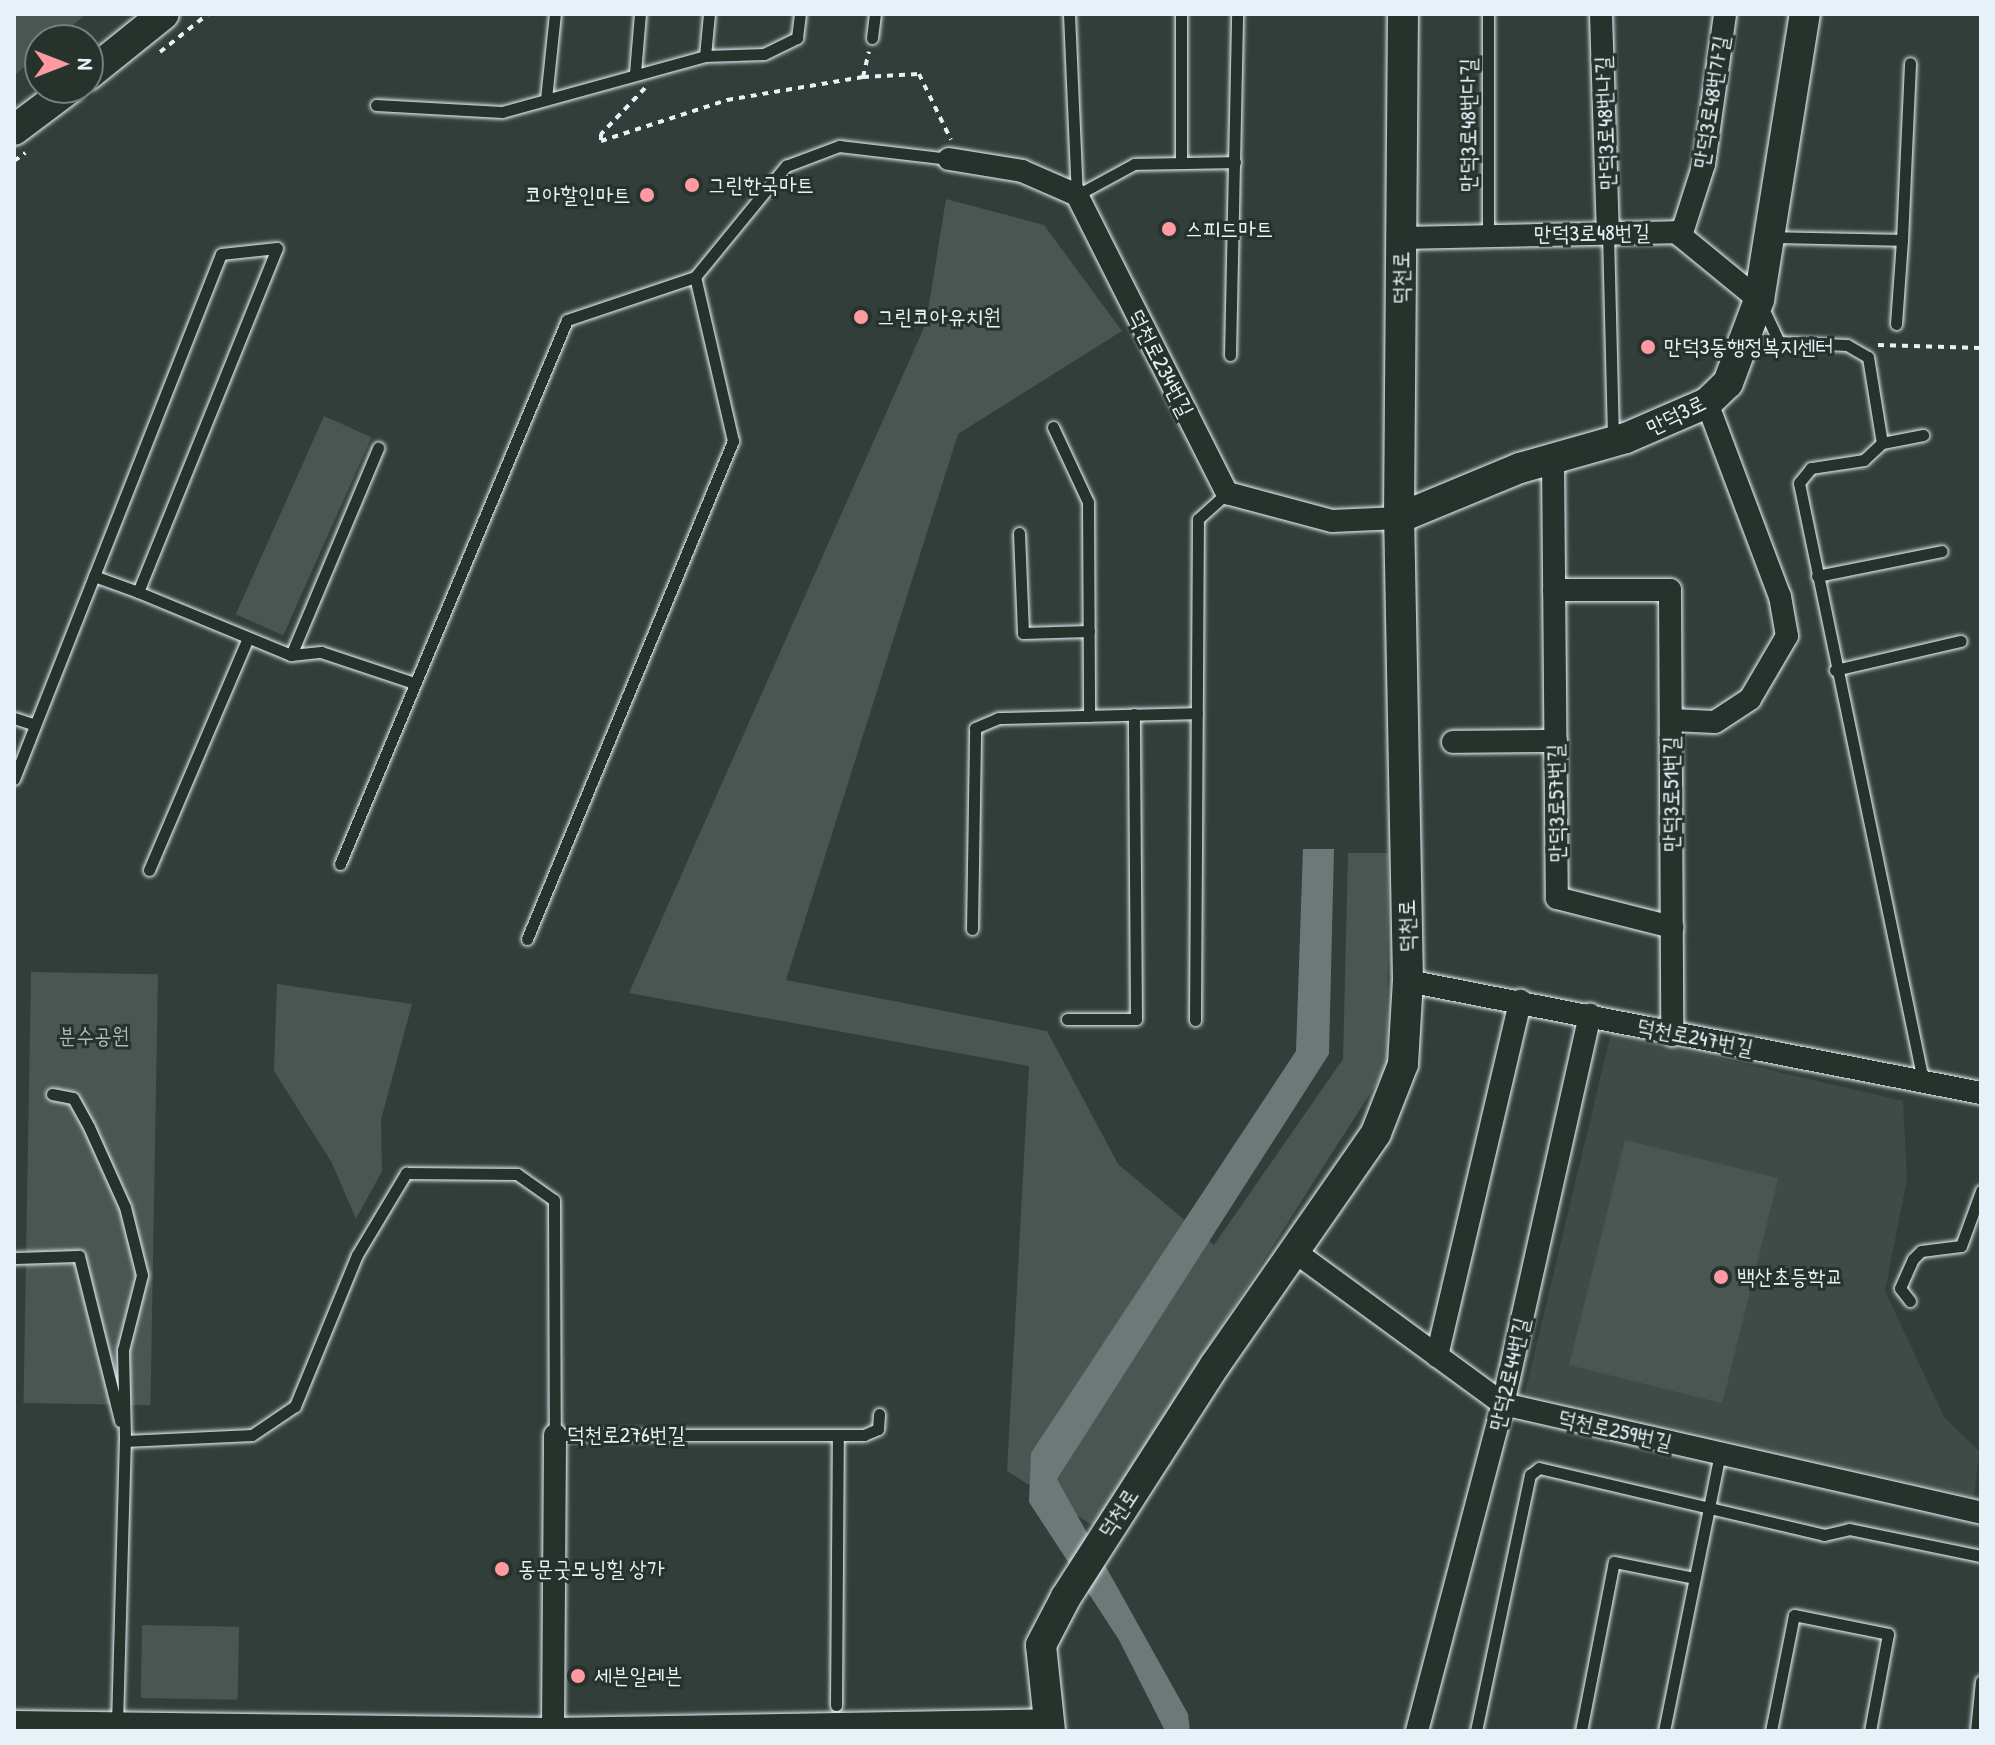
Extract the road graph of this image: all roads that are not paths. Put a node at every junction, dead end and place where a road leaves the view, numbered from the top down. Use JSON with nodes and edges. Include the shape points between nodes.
{"nodes":[{"id":1,"x":164,"y":14,"type":"edge"},
{"id":2,"x":555,"y":14,"type":"edge"},
{"id":3,"x":640,"y":14,"type":"edge"},
{"id":4,"x":709,"y":14,"type":"edge"},
{"id":5,"x":800,"y":14,"type":"edge"},
{"id":6,"x":875,"y":14,"type":"edge"},
{"id":7,"x":1069,"y":14,"type":"edge"},
{"id":8,"x":1181,"y":14,"type":"edge"},
{"id":9,"x":1237,"y":14,"type":"edge"},
{"id":10,"x":1403,"y":14,"type":"edge"},
{"id":11,"x":1488,"y":14,"type":"edge"},
{"id":12,"x":1601,"y":14,"type":"edge"},
{"id":13,"x":1725,"y":14,"type":"edge"},
{"id":14,"x":1805,"y":14,"type":"edge"},
{"id":15,"x":872,"y":38,"type":"road end"},
{"id":16,"x":705,"y":56,"type":"junction"},
{"id":17,"x":104,"y":62,"type":"edge"},
{"id":18,"x":1910,"y":63,"type":"dead end"},
{"id":19,"x":635,"y":73,"type":"junction"},
{"id":20,"x":546,"y":99,"type":"junction"},
{"id":21,"x":49,"y":104,"type":"edge"},
{"id":22,"x":376,"y":105,"type":"dead end"},
{"id":23,"x":14,"y":130,"type":"edge"},
{"id":24,"x":959,"y":161,"type":"joint"},
{"id":25,"x":1181,"y":162,"type":"junction"},
{"id":26,"x":1235,"y":162,"type":"junction"},
{"id":27,"x":1077,"y":195,"type":"junction"},
{"id":28,"x":1608,"y":233,"type":"junction"},
{"id":29,"x":1488,"y":236,"type":"junction"},
{"id":30,"x":1681,"y":236,"type":"junction"},
{"id":31,"x":1771,"y":237,"type":"junction"},
{"id":32,"x":1401,"y":238,"type":"junction"},
{"id":33,"x":1902,"y":240,"type":"junction"},
{"id":34,"x":695,"y":277,"type":"junction"},
{"id":35,"x":1759,"y":300,"type":"junction"},
{"id":36,"x":1896,"y":324,"type":"dead end"},
{"id":37,"x":1230,"y":355,"type":"dead end"},
{"id":38,"x":1707,"y":403,"type":"junction"},
{"id":39,"x":1053,"y":427,"type":"dead end"},
{"id":40,"x":1923,"y":435,"type":"dead end"},
{"id":41,"x":1613,"y":442,"type":"junction"},
{"id":42,"x":1882,"y":443,"type":"junction"},
{"id":43,"x":378,"y":448,"type":"dead end"},
{"id":44,"x":1553,"y":459,"type":"junction"},
{"id":45,"x":1227,"y":493,"type":"junction"},
{"id":46,"x":1399,"y":518,"type":"junction"},
{"id":47,"x":1019,"y":533,"type":"dead end"},
{"id":48,"x":1942,"y":551,"type":"dead end"},
{"id":49,"x":94,"y":576,"type":"junction"},
{"id":50,"x":1817,"y":576,"type":"junction"},
{"id":51,"x":1554,"y":590,"type":"junction"},
{"id":52,"x":138,"y":592,"type":"junction"},
{"id":53,"x":1089,"y":631,"type":"junction"},
{"id":54,"x":248,"y":638,"type":"junction"},
{"id":55,"x":1961,"y":641,"type":"dead end"},
{"id":56,"x":291,"y":655,"type":"junction"},
{"id":57,"x":1835,"y":670,"type":"junction"},
{"id":58,"x":414,"y":683,"type":"junction"},
{"id":59,"x":1197,"y":713,"type":"junction"},
{"id":60,"x":1134,"y":714,"type":"junction"},
{"id":61,"x":1089,"y":716,"type":"junction"},
{"id":62,"x":14,"y":718,"type":"edge"},
{"id":63,"x":1671,"y":720,"type":"junction"},
{"id":64,"x":35,"y":725,"type":"junction"},
{"id":65,"x":1556,"y":741,"type":"junction"},
{"id":66,"x":1453,"y":742,"type":"dead end"},
{"id":67,"x":14,"y":779,"type":"edge"},
{"id":68,"x":340,"y":864,"type":"dead end"},
{"id":69,"x":149,"y":870,"type":"dead end"},
{"id":70,"x":1672,"y":927,"type":"junction"},
{"id":71,"x":972,"y":929,"type":"dead end"},
{"id":72,"x":527,"y":939,"type":"dead end"},
{"id":73,"x":1408,"y":981,"type":"junction"},
{"id":74,"x":1520,"y":1001,"type":"junction"},
{"id":75,"x":1590,"y":1015,"type":"junction"},
{"id":76,"x":1067,"y":1019,"type":"dead end"},
{"id":77,"x":1195,"y":1020,"type":"dead end"},
{"id":78,"x":1672,"y":1035,"type":"junction"},
{"id":79,"x":1923,"y":1080,"type":"junction"},
{"id":80,"x":1981,"y":1093,"type":"edge"},
{"id":81,"x":52,"y":1094,"type":"dead end"},
{"id":82,"x":1981,"y":1191,"type":"edge"},
{"id":83,"x":1294,"y":1251,"type":"junction"},
{"id":84,"x":14,"y":1258,"type":"edge"},
{"id":85,"x":1910,"y":1301,"type":"dead end"},
{"id":86,"x":1437,"y":1356,"type":"junction"},
{"id":87,"x":1503,"y":1404,"type":"junction"},
{"id":88,"x":879,"y":1414,"type":"dead end"},
{"id":89,"x":555,"y":1435,"type":"junction"},
{"id":90,"x":838,"y":1435,"type":"junction"},
{"id":91,"x":125,"y":1441,"type":"junction"},
{"id":92,"x":1720,"y":1453,"type":"junction"},
{"id":93,"x":1709,"y":1508,"type":"junction"},
{"id":94,"x":1981,"y":1513,"type":"edge"},
{"id":95,"x":1981,"y":1556,"type":"edge"},
{"id":96,"x":1694,"y":1578,"type":"junction"},
{"id":97,"x":1981,"y":1681,"type":"edge"},
{"id":98,"x":836,"y":1705,"type":"dead end"},
{"id":99,"x":14,"y":1722,"type":"edge"},
{"id":100,"x":944,"y":1725,"type":"edge"},
{"id":101,"x":1048,"y":1725,"type":"edge"},
{"id":102,"x":117,"y":1726,"type":"junction"},
{"id":103,"x":553,"y":1730,"type":"edge"},
{"id":104,"x":1417,"y":1731,"type":"edge"},
{"id":105,"x":1476,"y":1731,"type":"edge"},
{"id":106,"x":1581,"y":1731,"type":"edge"},
{"id":107,"x":1664,"y":1731,"type":"edge"},
{"id":108,"x":1771,"y":1731,"type":"edge"},
{"id":109,"x":1870,"y":1731,"type":"edge"},
{"id":110,"x":1976,"y":1731,"type":"edge"}],
"edges":[{"from":1,"to":17,"type":"main road"},
{"from":2,"to":20,"type":"lane"},
{"from":3,"to":19,"type":"lane"},
{"from":4,"to":16,"type":"lane"},
{"from":5,"to":16,"type":"lane","via":[[797,38],[764,54]]},
{"from":6,"to":15,"type":"lane"},
{"from":7,"to":27,"type":"lane"},
{"from":8,"to":25,"type":"lane"},
{"from":9,"to":26,"type":"lane"},
{"from":10,"to":32,"type":"main road","name":"덕천로"},
{"from":11,"to":29,"type":"lane","name":"만덕3로48번다길"},
{"from":12,"to":28,"type":"street","name":"만덕3로48번나길"},
{"from":13,"to":30,"type":"street","name":"만덕3로48번가길","via":[[1704,164]]},
{"from":14,"to":31,"type":"main road","name":"만덕3로"},
{"from":16,"to":19,"type":"lane"},
{"from":18,"to":33,"type":"lane"},
{"from":19,"to":20,"type":"lane"},
{"from":20,"to":22,"type":"lane","via":[[502,112]]},
{"from":21,"to":23,"type":"main road"},
{"from":24,"to":27,"type":"street","via":[[1022,171]]},
{"from":24,"to":34,"type":"lane","via":[[839,146],[786,166]]},
{"from":25,"to":26,"type":"lane"},
{"from":25,"to":27,"type":"lane","via":[[1134,164]]},
{"from":26,"to":37,"type":"lane"},
{"from":27,"to":45,"type":"street","name":"덕천로234번길"},
{"from":28,"to":29,"type":"street","name":"만덕3로48번길"},
{"from":28,"to":30,"type":"street","name":"만덕3로48번길"},
{"from":28,"to":41,"type":"lane"},
{"from":29,"to":32,"type":"street","name":"만덕3로48번길"},
{"from":30,"to":35,"type":"street","name":"만덕3로48번길"},
{"from":31,"to":33,"type":"lane"},
{"from":31,"to":35,"type":"main road","name":"만덕3로"},
{"from":32,"to":46,"type":"main road","name":"덕천로"},
{"from":33,"to":36,"type":"lane"},
{"from":34,"to":58,"type":"lane","via":[[567,320]]},
{"from":34,"to":72,"type":"lane","via":[[733,441]]},
{"from":35,"to":38,"type":"main road","name":"만덕3로","via":[[1728,383]]},
{"from":35,"to":42,"type":"lane","via":[[1779,342],[1847,345],[1868,357]]},
{"from":38,"to":41,"type":"main road","name":"만덕3로"},
{"from":38,"to":63,"type":"street","name":"만덕3로51번길","via":[[1780,597],[1787,636],[1750,699],[1715,722]]},
{"from":39,"to":53,"type":"lane","via":[[1088,502]]},
{"from":40,"to":42,"type":"lane"},
{"from":41,"to":44,"type":"main road","name":"만덕3로"},
{"from":42,"to":50,"type":"lane","via":[[1864,460],[1811,468],[1799,483]]},
{"from":43,"to":56,"type":"lane"},
{"from":44,"to":46,"type":"main road","name":"만덕3로"},
{"from":44,"to":51,"type":"street","name":"만덕3로57번길"},
{"from":45,"to":46,"type":"street","via":[[1332,521]]},
{"from":45,"to":59,"type":"lane","via":[[1198,519]]},
{"from":46,"to":73,"type":"main road","name":"덕천로"},
{"from":47,"to":53,"type":"lane","via":[[1023,633]]},
{"from":48,"to":50,"type":"lane"},
{"from":49,"to":52,"type":"lane"},
{"from":49,"to":52,"type":"lane","via":[[221,254],[277,248]]},
{"from":49,"to":64,"type":"lane"},
{"from":50,"to":57,"type":"lane"},
{"from":51,"to":63,"type":"street","via":[[1670,590]]},
{"from":51,"to":65,"type":"street","name":"만덕3로57번길"},
{"from":52,"to":54,"type":"lane"},
{"from":53,"to":61,"type":"lane"},
{"from":54,"to":56,"type":"lane"},
{"from":54,"to":69,"type":"lane"},
{"from":55,"to":57,"type":"lane"},
{"from":56,"to":58,"type":"lane","via":[[321,652]]},
{"from":57,"to":79,"type":"lane"},
{"from":58,"to":68,"type":"lane"},
{"from":59,"to":60,"type":"lane"},
{"from":59,"to":77,"type":"lane"},
{"from":60,"to":61,"type":"lane"},
{"from":60,"to":76,"type":"lane","via":[[1136,1019]]},
{"from":61,"to":71,"type":"lane","via":[[998,718],[975,728]]},
{"from":62,"to":64,"type":"lane"},
{"from":63,"to":70,"type":"street","name":"만덕3로51번길"},
{"from":64,"to":67,"type":"lane"},
{"from":65,"to":66,"type":"street"},
{"from":65,"to":70,"type":"street","name":"만덕3로57번길","via":[[1557,898]]},
{"from":70,"to":78,"type":"street","name":"만덕3로51번길"},
{"from":73,"to":74,"type":"street","name":"덕천로247번길"},
{"from":73,"to":83,"type":"main road","name":"덕천로","via":[[1403,1064],[1376,1133]]},
{"from":74,"to":75,"type":"street","name":"덕천로247번길"},
{"from":74,"to":86,"type":"street"},
{"from":75,"to":78,"type":"street","name":"덕천로247번길"},
{"from":75,"to":87,"type":"street","name":"만덕2로44번길"},
{"from":78,"to":79,"type":"street","name":"덕천로247번길"},
{"from":79,"to":80,"type":"street","name":"덕천로247번길"},
{"from":81,"to":91,"type":"lane","via":[[73,1098],[89,1127],[125,1207],[142,1275],[123,1350]]},
{"from":82,"to":85,"type":"lane","via":[[1961,1246],[1921,1251],[1913,1259],[1900,1288]]},
{"from":83,"to":86,"type":"street","name":"덕천로259번길"},
{"from":83,"to":101,"type":"main road","name":"덕천로","via":[[1109,1524],[1041,1645]]},
{"from":84,"to":91,"type":"lane","via":[[79,1256]]},
{"from":86,"to":87,"type":"street","name":"덕천로259번길"},
{"from":87,"to":92,"type":"street","name":"덕천로259번길"},
{"from":87,"to":104,"type":"street","name":"만덕2로44번길"},
{"from":88,"to":90,"type":"lane","name":"덕천로276번길","via":[[878,1429]]},
{"from":89,"to":90,"type":"lane","name":"덕천로276번길"},
{"from":89,"to":91,"type":"lane","via":[[554,1200],[517,1174],[406,1173],[357,1255],[295,1406],[252,1435]]},
{"from":89,"to":103,"type":"street","name":"덕천로276번길"},
{"from":90,"to":98,"type":"lane"},
{"from":91,"to":102,"type":"lane"},
{"from":92,"to":93,"type":"lane"},
{"from":92,"to":94,"type":"street","name":"덕천로259번길"},
{"from":93,"to":95,"type":"lane","via":[[1824,1535],[1849,1529]]},
{"from":93,"to":96,"type":"lane"},
{"from":93,"to":105,"type":"lane","via":[[1539,1468],[1530,1475]]},
{"from":96,"to":106,"type":"lane","via":[[1614,1562]]},
{"from":96,"to":107,"type":"lane"},
{"from":97,"to":110,"type":"lane"},
{"from":99,"to":102,"type":"street"},
{"from":100,"to":101,"type":"street"},
{"from":100,"to":103,"type":"street"},
{"from":102,"to":103,"type":"street"},
{"from":108,"to":109,"type":"lane","via":[[1794,1615],[1888,1634]]}]}
